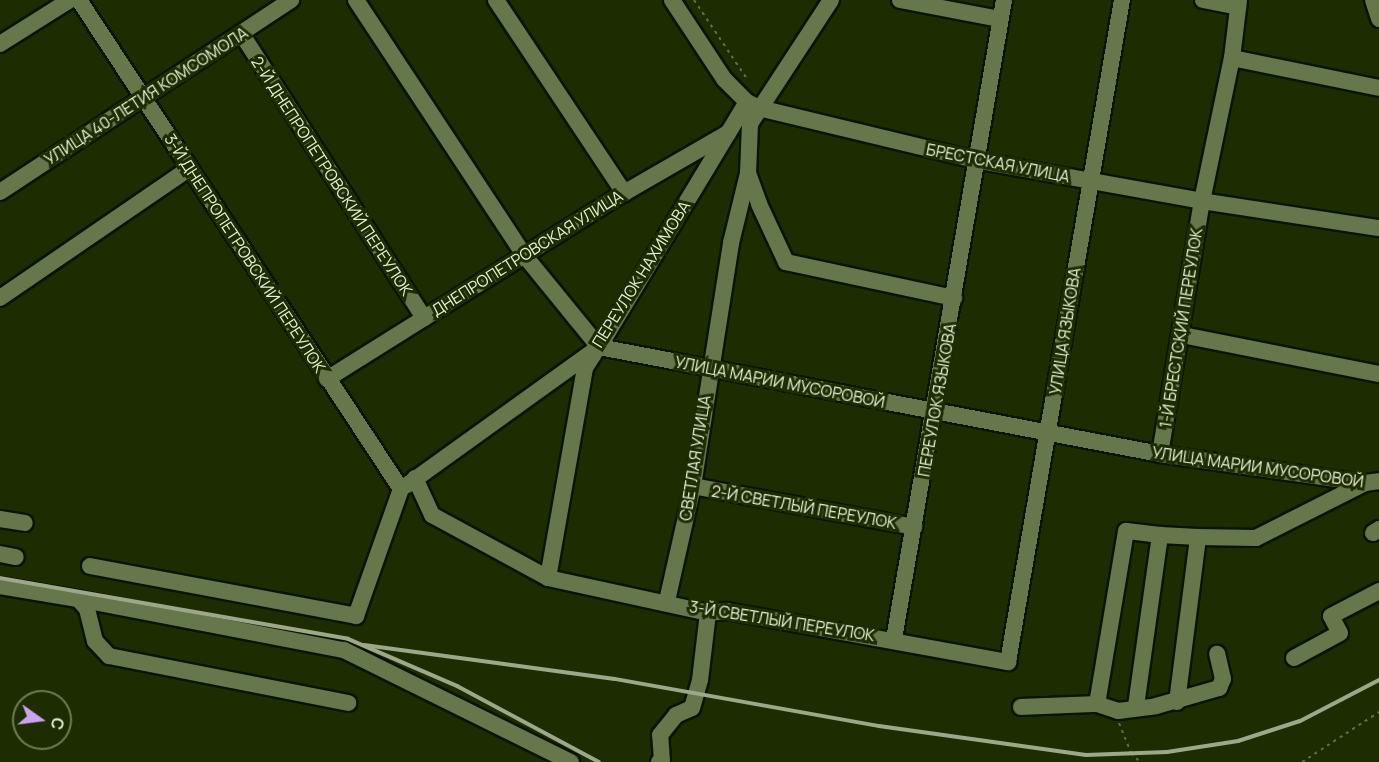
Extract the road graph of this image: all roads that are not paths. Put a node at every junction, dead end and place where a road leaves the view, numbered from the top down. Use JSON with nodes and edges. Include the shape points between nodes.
{"nodes":[{"id":1,"x":70,"y":0,"type":"edge"},
{"id":2,"x":80,"y":0,"type":"edge"},
{"id":3,"x":291,"y":0,"type":"edge"},
{"id":4,"x":356,"y":0,"type":"edge"},
{"id":5,"x":496,"y":0,"type":"edge"},
{"id":6,"x":672,"y":0,"type":"edge"},
{"id":7,"x":831,"y":0,"type":"edge"},
{"id":8,"x":900,"y":0,"type":"edge"},
{"id":9,"x":1004,"y":0,"type":"edge"},
{"id":10,"x":1122,"y":0,"type":"edge"},
{"id":11,"x":1203,"y":0,"type":"edge"},
{"id":12,"x":1373,"y":0,"type":"edge"},
{"id":13,"x":1238,"y":4,"type":"edge"},
{"id":14,"x":1000,"y":19,"type":"junction"},
{"id":15,"x":1379,"y":20,"type":"edge"},
{"id":16,"x":241,"y":33,"type":"junction"},
{"id":17,"x":0,"y":44,"type":"edge"},
{"id":18,"x":1232,"y":58,"type":"junction"},
{"id":19,"x":1379,"y":88,"type":"edge"},
{"id":20,"x":144,"y":98,"type":"junction"},
{"id":21,"x":753,"y":105,"type":"junction"},
{"id":22,"x":729,"y":132,"type":"junction"},
{"id":23,"x":975,"y":160,"type":"junction"},
{"id":24,"x":190,"y":168,"type":"junction"},
{"id":25,"x":748,"y":172,"type":"junction"},
{"id":26,"x":1090,"y":181,"type":"junction"},
{"id":27,"x":0,"y":192,"type":"edge"},
{"id":28,"x":624,"y":193,"type":"junction"},
{"id":29,"x":1202,"y":201,"type":"junction"},
{"id":30,"x":1379,"y":228,"type":"edge"},
{"id":31,"x":524,"y":255,"type":"junction"},
{"id":32,"x":0,"y":298,"type":"edge"},
{"id":33,"x":954,"y":298,"type":"junction"},
{"id":34,"x":424,"y":318,"type":"junction"},
{"id":35,"x":1182,"y":335,"type":"junction"},
{"id":36,"x":599,"y":347,"type":"junction"},
{"id":37,"x":710,"y":368,"type":"junction"},
{"id":38,"x":1379,"y":374,"type":"edge"},
{"id":39,"x":327,"y":379,"type":"junction"},
{"id":40,"x":936,"y":413,"type":"junction"},
{"id":41,"x":1048,"y":434,"type":"junction"},
{"id":42,"x":1160,"y":454,"type":"junction"},
{"id":43,"x":416,"y":478,"type":"junction"},
{"id":44,"x":1372,"y":482,"type":"edge"},
{"id":45,"x":693,"y":486,"type":"junction"},
{"id":46,"x":401,"y":489,"type":"junction"},
{"id":47,"x":0,"y":519,"type":"edge"},
{"id":48,"x":25,"y":523,"type":"dead end"},
{"id":49,"x":914,"y":527,"type":"junction"},
{"id":50,"x":1160,"y":535,"type":"junction"},
{"id":51,"x":1198,"y":537,"type":"junction"},
{"id":52,"x":90,"y":566,"type":"dead end"},
{"id":53,"x":548,"y":578,"type":"junction"},
{"id":54,"x":0,"y":586,"type":"edge"},
{"id":55,"x":1379,"y":591,"type":"edge"},
{"id":56,"x":78,"y":599,"type":"junction"},
{"id":57,"x":667,"y":602,"type":"junction"},
{"id":58,"x":708,"y":613,"type":"junction"},
{"id":59,"x":894,"y":639,"type":"junction"},
{"id":60,"x":1217,"y":654,"type":"dead end"},
{"id":61,"x":1294,"y":658,"type":"dead end"},
{"id":62,"x":1008,"y":662,"type":"joint"},
{"id":63,"x":1177,"y":702,"type":"junction"},
{"id":64,"x":348,"y":703,"type":"dead end"},
{"id":65,"x":1097,"y":704,"type":"junction"},
{"id":66,"x":1136,"y":706,"type":"junction"},
{"id":67,"x":1021,"y":707,"type":"dead end"},
{"id":68,"x":571,"y":762,"type":"edge"},
{"id":69,"x":659,"y":762,"type":"edge"}],
"edges":[{"from":1,"to":17,"type":"street"},
{"from":2,"to":20,"type":"street","name":"3-Й ДНЕПРОПЕТРОВСКИЙ ПЕРЕУЛОК"},
{"from":3,"to":16,"type":"street","name":"УЛИЦА 40-ЛЕТИЯ КОМСОМОЛА"},
{"from":4,"to":31,"type":"street"},
{"from":5,"to":28,"type":"street"},
{"from":6,"to":21,"type":"street","via":[[724,79]]},
{"from":7,"to":21,"type":"street"},
{"from":8,"to":14,"type":"street"},
{"from":9,"to":14,"type":"street","name":"ПЕРЕУЛОК ЯЗЫКОВА"},
{"from":10,"to":26,"type":"street","name":"УЛИЦА ЯЗЫКОВА"},
{"from":11,"to":13,"type":"street"},
{"from":12,"to":15,"type":"street"},
{"from":13,"to":18,"type":"street","name":"1-Й БРЕСТСКИЙ ПЕРЕУЛОК"},
{"from":14,"to":23,"type":"street","name":"ПЕРЕУЛОК ЯЗЫКОВА"},
{"from":16,"to":20,"type":"street","name":"УЛИЦА 40-ЛЕТИЯ КОМСОМОЛА"},
{"from":16,"to":34,"type":"street","name":"2-Й ДНЕПРОПЕТРОВСКИЙ ПЕРЕУЛОК"},
{"from":18,"to":19,"type":"street"},
{"from":18,"to":29,"type":"street","name":"1-Й БРЕСТСКИЙ ПЕРЕУЛОК"},
{"from":20,"to":24,"type":"street","name":"3-Й ДНЕПРОПЕТРОВСКИЙ ПЕРЕУЛОК"},
{"from":20,"to":27,"type":"street","name":"УЛИЦА 40-ЛЕТИЯ КОМСОМОЛА"},
{"from":21,"to":22,"type":"street","name":"ПЕРЕУЛОК НАХИМОВА"},
{"from":21,"to":23,"type":"street","name":"БРЕСТСКАЯ УЛИЦА"},
{"from":21,"to":25,"type":"street"},
{"from":22,"to":28,"type":"street","name":"ДНЕПРОПЕТРОВСКАЯ УЛИЦА"},
{"from":22,"to":36,"type":"street","name":"ПЕРЕУЛОК НАХИМОВА"},
{"from":23,"to":26,"type":"street","name":"БРЕСТСКАЯ УЛИЦА"},
{"from":23,"to":33,"type":"street","name":"ПЕРЕУЛОК ЯЗЫКОВА"},
{"from":24,"to":32,"type":"street"},
{"from":24,"to":39,"type":"street","name":"3-Й ДНЕПРОПЕТРОВСКИЙ ПЕРЕУЛОК"},
{"from":25,"to":33,"type":"street","via":[[786,262]]},
{"from":25,"to":37,"type":"street","name":"СВЕТЛАЯ УЛИЦА","via":[[731,243]]},
{"from":26,"to":29,"type":"street","name":"БРЕСТСКАЯ УЛИЦА"},
{"from":26,"to":41,"type":"street","name":"УЛИЦА ЯЗЫКОВА"},
{"from":28,"to":31,"type":"street","name":"ДНЕПРОПЕТРОВСКАЯ УЛИЦА"},
{"from":29,"to":30,"type":"street","name":"БРЕСТСКАЯ УЛИЦА"},
{"from":29,"to":35,"type":"street","name":"1-Й БРЕСТСКИЙ ПЕРЕУЛОК"},
{"from":31,"to":34,"type":"street","name":"ДНЕПРОПЕТРОВСКАЯ УЛИЦА"},
{"from":31,"to":36,"type":"street"},
{"from":33,"to":40,"type":"street","name":"ПЕРЕУЛОК ЯЗЫКОВА"},
{"from":34,"to":39,"type":"street","name":"ДНЕПРОПЕТРОВСКАЯ УЛИЦА"},
{"from":35,"to":38,"type":"street"},
{"from":35,"to":42,"type":"street","name":"1-Й БРЕСТСКИЙ ПЕРЕУЛОК"},
{"from":36,"to":37,"type":"street","name":"УЛИЦА МАРИИ МУСОРОВОЙ"},
{"from":36,"to":43,"type":"street","name":"ПЕРЕУЛОК НАХИМОВА"},
{"from":36,"to":53,"type":"street","via":[[585,368]]},
{"from":37,"to":40,"type":"street","name":"УЛИЦА МАРИИ МУСОРОВОЙ"},
{"from":37,"to":45,"type":"street","name":"СВЕТЛАЯ УЛИЦА"},
{"from":39,"to":46,"type":"street","name":"3-Й ДНЕПРОПЕТРОВСКИЙ ПЕРЕУЛОК"},
{"from":40,"to":41,"type":"street","name":"УЛИЦА МАРИИ МУСОРОВОЙ"},
{"from":40,"to":49,"type":"street","name":"ПЕРЕУЛОК ЯЗЫКОВА"},
{"from":41,"to":42,"type":"street","name":"УЛИЦА МАРИИ МУСОРОВОЙ"},
{"from":41,"to":62,"type":"street","name":"УЛИЦА ЯЗЫКОВА"},
{"from":42,"to":44,"type":"street","name":"УЛИЦА МАРИИ МУСОРОВОЙ"},
{"from":43,"to":46,"type":"street"},
{"from":43,"to":53,"type":"street","name":"3-Й СВЕТЛЫЙ ПЕРЕУЛОК","via":[[432,515]]},
{"from":44,"to":51,"type":"street","via":[[1256,538]]},
{"from":45,"to":49,"type":"street","name":"2-Й СВЕТЛЫЙ ПЕРЕУЛОК"},
{"from":45,"to":57,"type":"street","name":"СВЕТЛАЯ УЛИЦА"},
{"from":46,"to":52,"type":"street","via":[[356,616]]},
{"from":47,"to":48,"type":"street"},
{"from":49,"to":59,"type":"street","name":"ПЕРЕУЛОК ЯЗЫКОВА"},
{"from":50,"to":51,"type":"street"},
{"from":50,"to":65,"type":"street","via":[[1126,531]]},
{"from":50,"to":66,"type":"street"},
{"from":51,"to":63,"type":"street"},
{"from":53,"to":57,"type":"street","name":"3-Й СВЕТЛЫЙ ПЕРЕУЛОК"},
{"from":54,"to":56,"type":"street"},
{"from":55,"to":61,"type":"street","via":[[1331,616],[1340,633]]},
{"from":56,"to":64,"type":"street","via":[[87,609],[95,641],[109,656]]},
{"from":56,"to":68,"type":"street","via":[[344,650]]},
{"from":57,"to":58,"type":"street","name":"3-Й СВЕТЛЫЙ ПЕРЕУЛОК"},
{"from":58,"to":59,"type":"street","name":"3-Й СВЕТЛЫЙ ПЕРЕУЛОК","via":[[727,611]]},
{"from":58,"to":69,"type":"street","via":[[700,680],[692,708],[676,715],[660,735]]},
{"from":59,"to":62,"type":"street","name":"3-Й СВЕТЛЫЙ ПЕРЕУЛОК","via":[[947,654]]},
{"from":60,"to":63,"type":"street","via":[[1223,679],[1220,688]]},
{"from":63,"to":66,"type":"street"},
{"from":65,"to":66,"type":"street","via":[[1118,711]]},
{"from":65,"to":67,"type":"street"}]}
